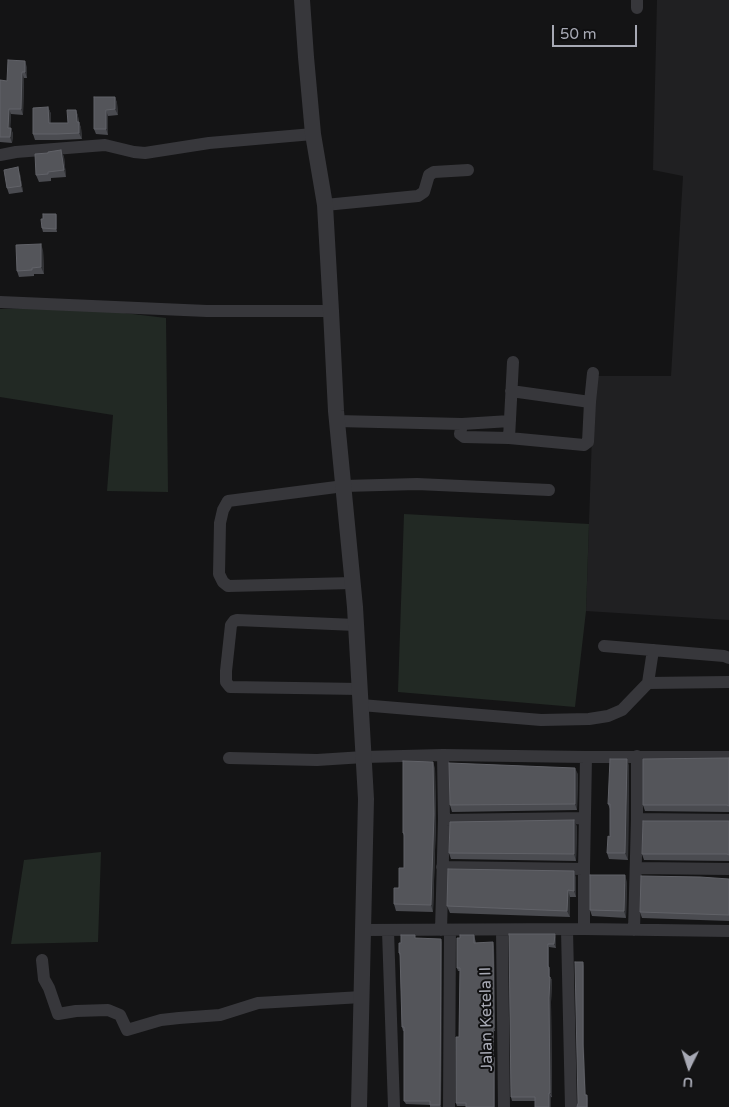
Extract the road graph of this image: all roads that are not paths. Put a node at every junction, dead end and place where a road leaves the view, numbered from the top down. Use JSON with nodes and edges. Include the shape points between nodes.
{"nodes":[{"id":1,"x":302,"y":0,"type":"edge"},
{"id":2,"x":313,"y":134,"type":"junction"},
{"id":3,"x":0,"y":155,"type":"edge"},
{"id":4,"x":468,"y":170,"type":"dead end"},
{"id":5,"x":325,"y":205,"type":"junction"},
{"id":6,"x":0,"y":302,"type":"edge"},
{"id":7,"x":331,"y":311,"type":"junction"},
{"id":8,"x":512,"y":362,"type":"dead end"},
{"id":9,"x":593,"y":373,"type":"dead end"},
{"id":10,"x":510,"y":391,"type":"junction"},
{"id":11,"x":590,"y":402,"type":"junction"},
{"id":12,"x":337,"y":421,"type":"junction"},
{"id":13,"x":510,"y":421,"type":"junction"},
{"id":14,"x":462,"y":424,"type":"junction"},
{"id":15,"x":509,"y":438,"type":"junction"},
{"id":16,"x":344,"y":486,"type":"junction"},
{"id":17,"x":549,"y":490,"type":"dead end"},
{"id":18,"x":353,"y":584,"type":"junction"},
{"id":19,"x":356,"y":625,"type":"junction"},
{"id":20,"x":604,"y":646,"type":"dead end"},
{"id":21,"x":653,"y":650,"type":"junction"},
{"id":22,"x":729,"y":658,"type":"edge"},
{"id":23,"x":729,"y":682,"type":"edge"},
{"id":24,"x":648,"y":683,"type":"junction"},
{"id":25,"x":360,"y":697,"type":"junction"},
{"id":26,"x":443,"y":755,"type":"junction"},
{"id":27,"x":637,"y":756,"type":"junction"},
{"id":28,"x":364,"y":757,"type":"junction"},
{"id":29,"x":586,"y":757,"type":"junction"},
{"id":30,"x":729,"y":757,"type":"edge"},
{"id":31,"x":229,"y":758,"type":"dead end"},
{"id":32,"x":585,"y":818,"type":"junction"},
{"id":33,"x":638,"y":819,"type":"junction"},
{"id":34,"x":444,"y":820,"type":"junction"},
{"id":35,"x":729,"y":820,"type":"edge"},
{"id":36,"x":442,"y":867,"type":"junction"},
{"id":37,"x":636,"y":868,"type":"junction"},
{"id":38,"x":584,"y":869,"type":"junction"},
{"id":39,"x":729,"y":869,"type":"edge"},
{"id":40,"x":584,"y":929,"type":"junction"},
{"id":41,"x":363,"y":930,"type":"junction"},
{"id":42,"x":446,"y":930,"type":"junction"},
{"id":43,"x":502,"y":930,"type":"junction"},
{"id":44,"x":567,"y":930,"type":"junction"},
{"id":45,"x":634,"y":930,"type":"junction"},
{"id":46,"x":388,"y":931,"type":"junction"},
{"id":47,"x":729,"y":931,"type":"edge"},
{"id":48,"x":42,"y":960,"type":"dead end"},
{"id":49,"x":362,"y":997,"type":"junction"},
{"id":50,"x":359,"y":1107,"type":"edge"},
{"id":51,"x":394,"y":1107,"type":"edge"},
{"id":52,"x":449,"y":1107,"type":"edge"},
{"id":53,"x":504,"y":1107,"type":"edge"},
{"id":54,"x":572,"y":1107,"type":"edge"}],
"edges":[{"from":1,"to":2,"type":"street"},
{"from":2,"to":3,"type":"street","via":[[145,152],[105,145]]},
{"from":2,"to":5,"type":"street"},
{"from":4,"to":5,"type":"street","via":[[434,172],[424,192],[418,196]]},
{"from":5,"to":7,"type":"street"},
{"from":6,"to":7,"type":"street","via":[[207,311]]},
{"from":7,"to":12,"type":"street"},
{"from":8,"to":10,"type":"street"},
{"from":9,"to":11,"type":"street"},
{"from":10,"to":11,"type":"street"},
{"from":10,"to":13,"type":"street"},
{"from":11,"to":15,"type":"street","via":[[586,444]]},
{"from":12,"to":14,"type":"street"},
{"from":12,"to":16,"type":"street"},
{"from":13,"to":14,"type":"street"},
{"from":13,"to":15,"type":"street"},
{"from":14,"to":15,"type":"street","via":[[460,434],[464,437]]},
{"from":16,"to":17,"type":"street","via":[[417,484]]},
{"from":16,"to":18,"type":"street"},
{"from":16,"to":18,"type":"street","via":[[228,501],[220,523],[219,574],[228,586]]},
{"from":18,"to":19,"type":"street"},
{"from":19,"to":25,"type":"street"},
{"from":19,"to":25,"type":"street","via":[[237,620],[231,625],[226,682],[230,686]]},
{"from":20,"to":21,"type":"street"},
{"from":21,"to":22,"type":"street"},
{"from":21,"to":24,"type":"street"},
{"from":23,"to":24,"type":"street"},
{"from":24,"to":25,"type":"street","via":[[622,710],[589,719],[541,720]]},
{"from":25,"to":28,"type":"street"},
{"from":26,"to":28,"type":"street"},
{"from":26,"to":29,"type":"street"},
{"from":26,"to":34,"type":"street"},
{"from":27,"to":29,"type":"street"},
{"from":27,"to":30,"type":"street"},
{"from":27,"to":33,"type":"street"},
{"from":28,"to":31,"type":"street","via":[[317,760]]},
{"from":28,"to":41,"type":"street"},
{"from":29,"to":32,"type":"street"},
{"from":32,"to":34,"type":"street"},
{"from":32,"to":38,"type":"street"},
{"from":33,"to":35,"type":"street"},
{"from":33,"to":37,"type":"street"},
{"from":34,"to":36,"type":"street"},
{"from":36,"to":38,"type":"street"},
{"from":36,"to":42,"type":"street"},
{"from":37,"to":39,"type":"street"},
{"from":37,"to":45,"type":"street"},
{"from":38,"to":40,"type":"street"},
{"from":40,"to":44,"type":"street"},
{"from":40,"to":45,"type":"street"},
{"from":41,"to":46,"type":"street"},
{"from":41,"to":49,"type":"street"},
{"from":42,"to":43,"type":"street"},
{"from":42,"to":46,"type":"street"},
{"from":42,"to":52,"type":"street"},
{"from":43,"to":44,"type":"street"},
{"from":43,"to":53,"type":"street","name":"Jalan Ketela II"},
{"from":44,"to":54,"type":"street"},
{"from":45,"to":47,"type":"street"},
{"from":46,"to":51,"type":"street"},
{"from":48,"to":49,"type":"street","via":[[44,979],[58,1014],[108,1010],[120,1016],[127,1030],[161,1020],[220,1015],[258,1003]]},
{"from":49,"to":50,"type":"street"}]}
